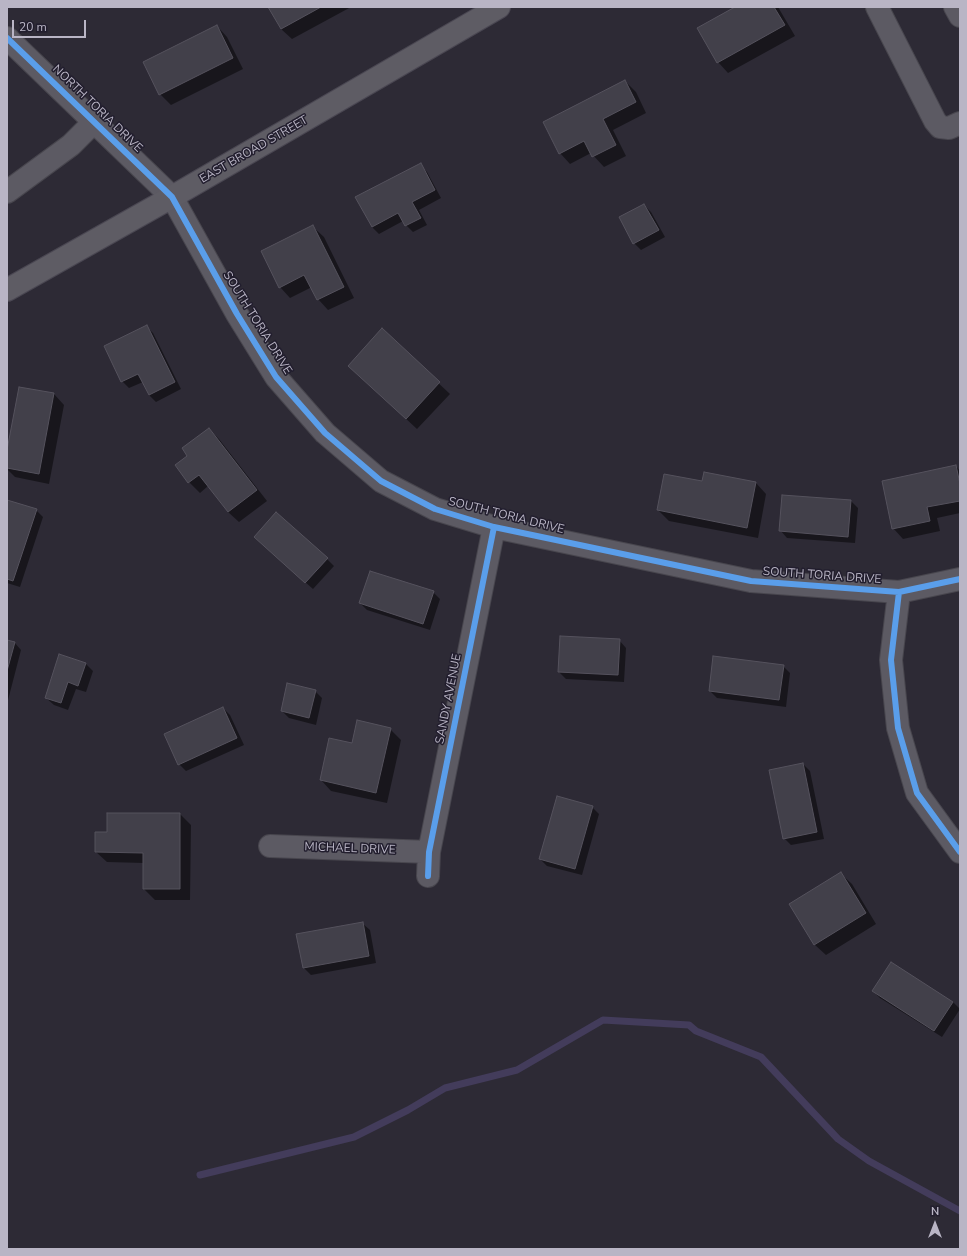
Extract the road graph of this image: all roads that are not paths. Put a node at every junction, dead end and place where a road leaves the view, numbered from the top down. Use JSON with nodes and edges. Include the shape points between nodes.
{"nodes":[{"id":1,"x":499,"y":7,"type":"edge"},
{"id":2,"x":877,"y":7,"type":"edge"},
{"id":3,"x":955,"y":7,"type":"edge"},
{"id":4,"x":960,"y":16,"type":"edge"},
{"id":5,"x":7,"y":38,"type":"edge"},
{"id":6,"x":94,"y":122,"type":"junction"},
{"id":7,"x":960,"y":122,"type":"edge"},
{"id":8,"x":7,"y":192,"type":"edge"},
{"id":9,"x":172,"y":197,"type":"junction"},
{"id":10,"x":7,"y":290,"type":"edge"},
{"id":11,"x":494,"y":527,"type":"junction"},
{"id":12,"x":960,"y":579,"type":"edge"},
{"id":13,"x":899,"y":592,"type":"junction"},
{"id":14,"x":270,"y":846,"type":"dead end"},
{"id":15,"x":429,"y":852,"type":"junction"},
{"id":16,"x":960,"y":852,"type":"edge"},
{"id":17,"x":428,"y":876,"type":"dead end"}],
"edges":[{"from":1,"to":9,"type":"main road","name":"EAST BROAD STREET"},
{"from":2,"to":7,"type":"street","via":[[935,121],[940,127],[949,128]]},
{"from":3,"to":4,"type":"street"},
{"from":5,"to":6,"type":"street","name":"NORTH TORIA DRIVE"},
{"from":6,"to":8,"type":"street","via":[[72,145]]},
{"from":6,"to":9,"type":"street","name":"NORTH TORIA DRIVE"},
{"from":9,"to":10,"type":"main road","name":"EAST BROAD STREET"},
{"from":9,"to":11,"type":"street","name":"SOUTH TORIA DRIVE","via":[[237,314],[276,377],[325,433],[381,481],[435,509]]},
{"from":11,"to":13,"type":"street","name":"SOUTH TORIA DRIVE","via":[[751,581]]},
{"from":11,"to":15,"type":"street","name":"SANDY AVENUE"},
{"from":12,"to":13,"type":"street","name":"SOUTH TORIA DRIVE"},
{"from":13,"to":16,"type":"street","via":[[891,660],[898,728],[917,793]]},
{"from":14,"to":15,"type":"street","name":"MICHAEL DRIVE"},
{"from":15,"to":17,"type":"street","name":"SANDY AVENUE"}]}
